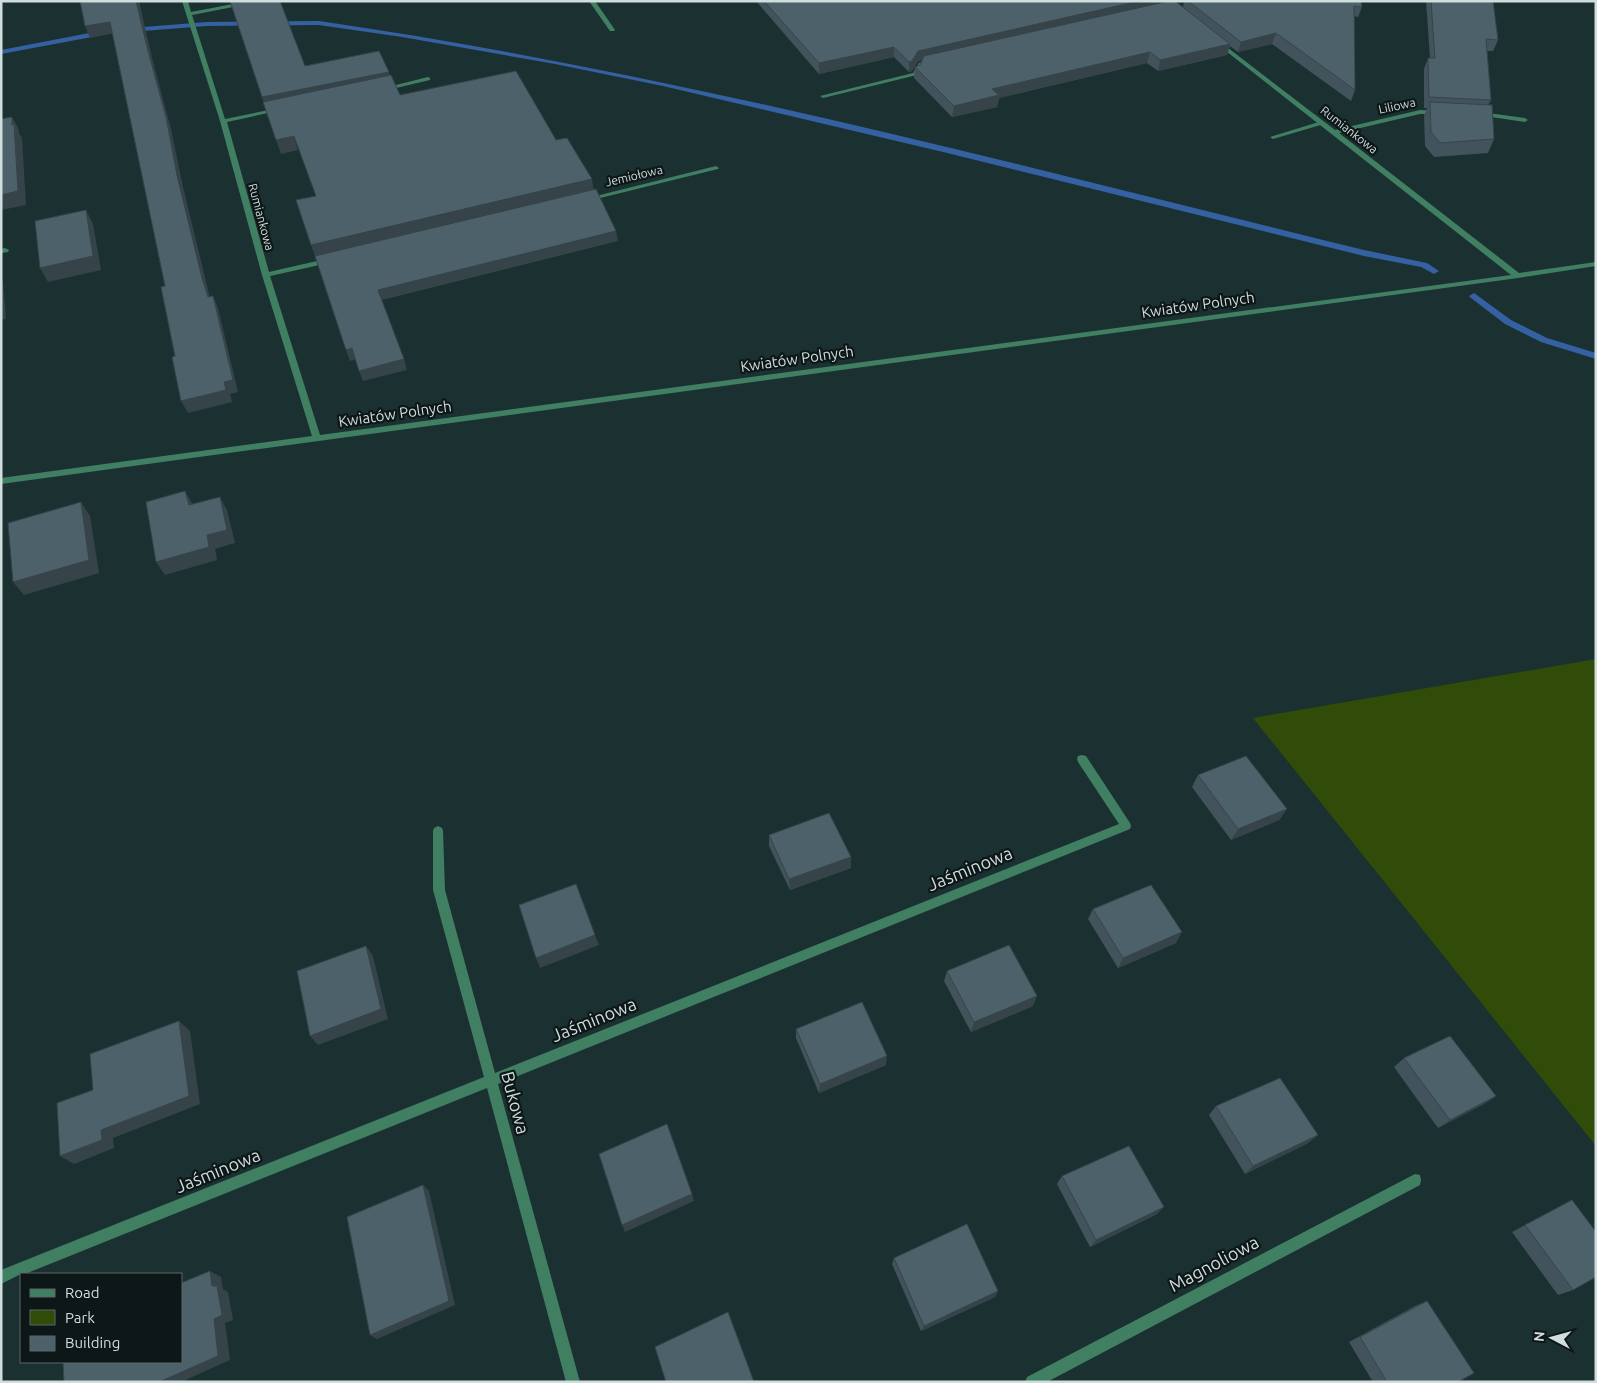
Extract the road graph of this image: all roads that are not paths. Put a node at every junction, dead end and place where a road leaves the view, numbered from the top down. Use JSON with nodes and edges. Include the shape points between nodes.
{"nodes":[{"id":1,"x":185,"y":1,"type":"edge"},
{"id":2,"x":260,"y":1,"type":"edge"},
{"id":3,"x":592,"y":1,"type":"edge"},
{"id":4,"x":191,"y":17,"type":"junction"},
{"id":5,"x":612,"y":30,"type":"dead end"},
{"id":6,"x":1213,"y":38,"type":"edge"},
{"id":7,"x":930,"y":62,"type":"edge"},
{"id":8,"x":428,"y":79,"type":"dead end"},
{"id":9,"x":380,"y":89,"type":"edge"},
{"id":10,"x":823,"y":96,"type":"dead end"},
{"id":11,"x":282,"y":109,"type":"edge"},
{"id":12,"x":1446,"y":112,"type":"edge"},
{"id":13,"x":1472,"y":113,"type":"edge"},
{"id":14,"x":1525,"y":120,"type":"dead end"},
{"id":15,"x":223,"y":122,"type":"junction"},
{"id":16,"x":1322,"y":123,"type":"junction"},
{"id":17,"x":1334,"y":132,"type":"junction"},
{"id":18,"x":1273,"y":137,"type":"dead end"},
{"id":19,"x":716,"y":168,"type":"dead end"},
{"id":20,"x":582,"y":200,"type":"edge"},
{"id":21,"x":342,"y":257,"type":"edge"},
{"id":22,"x":1596,"y":264,"type":"edge"},
{"id":23,"x":266,"y":275,"type":"junction"},
{"id":24,"x":1518,"y":276,"type":"junction"},
{"id":25,"x":317,"y":438,"type":"junction"},
{"id":26,"x":1,"y":482,"type":"edge"},
{"id":27,"x":1082,"y":759,"type":"dead end"},
{"id":28,"x":438,"y":831,"type":"dead end"},
{"id":29,"x":491,"y":1080,"type":"junction"},
{"id":30,"x":1415,"y":1180,"type":"dead end"},
{"id":31,"x":1,"y":1277,"type":"edge"},
{"id":32,"x":573,"y":1382,"type":"edge"},
{"id":33,"x":1032,"y":1382,"type":"edge"}],
"edges":[{"from":1,"to":4,"type":"street","name":"Rumiankowa"},
{"from":2,"to":4,"type":"street"},
{"from":3,"to":5,"type":"street"},
{"from":4,"to":15,"type":"street","name":"Rumiankowa"},
{"from":6,"to":16,"type":"street","name":"Rumiankowa"},
{"from":7,"to":10,"type":"street","via":[[920,64],[915,74]]},
{"from":8,"to":9,"type":"street"},
{"from":11,"to":15,"type":"street"},
{"from":12,"to":17,"type":"street","name":"Liliowa","via":[[1420,112]]},
{"from":13,"to":14,"type":"street"},
{"from":15,"to":23,"type":"street","name":"Rumiankowa"},
{"from":16,"to":17,"type":"street","name":"Rumiankowa"},
{"from":16,"to":18,"type":"street"},
{"from":17,"to":24,"type":"street","name":"Rumiankowa"},
{"from":19,"to":20,"type":"street","name":"Jemiołowa"},
{"from":21,"to":23,"type":"street"},
{"from":22,"to":24,"type":"street","name":"Kwiatów Polnych"},
{"from":23,"to":25,"type":"street","name":"Rumiankowa"},
{"from":24,"to":25,"type":"street","name":"Kwiatów Polnych"},
{"from":25,"to":26,"type":"street","name":"Kwiatów Polnych"},
{"from":27,"to":29,"type":"street","name":"Jaśminowa","via":[[1126,826]]},
{"from":28,"to":29,"type":"street","name":"Bukowa","via":[[439,890]]},
{"from":29,"to":31,"type":"street","name":"Jaśminowa"},
{"from":29,"to":32,"type":"street","name":"Bukowa"},
{"from":30,"to":33,"type":"street","name":"Magnoliowa"}]}
